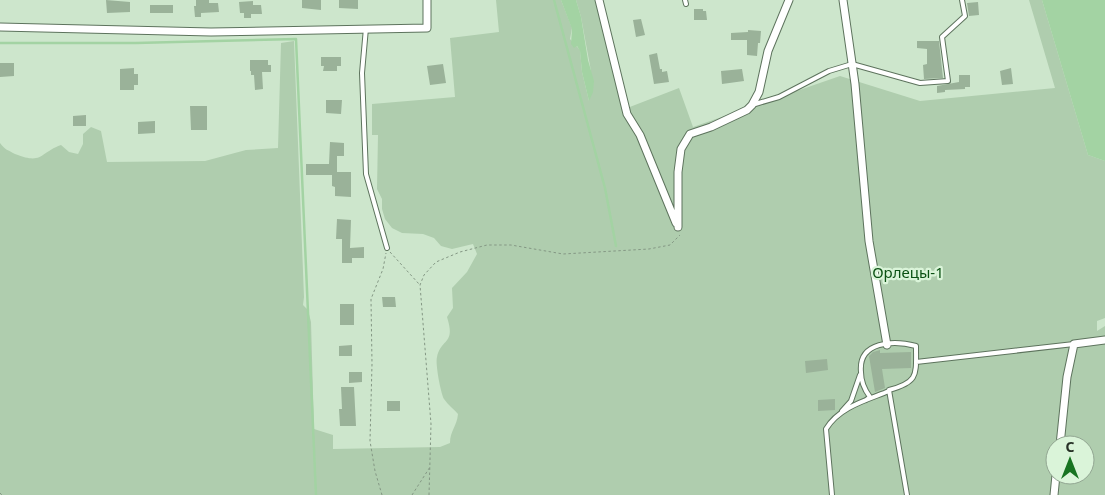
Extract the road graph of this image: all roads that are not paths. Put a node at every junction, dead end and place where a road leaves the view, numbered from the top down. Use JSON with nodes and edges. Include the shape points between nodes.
{"nodes":[{"id":1,"x":427,"y":0,"type":"edge"},
{"id":2,"x":599,"y":0,"type":"edge"},
{"id":3,"x":789,"y":0,"type":"edge"},
{"id":4,"x":843,"y":0,"type":"edge"},
{"id":5,"x":962,"y":0,"type":"edge"},
{"id":6,"x":0,"y":27,"type":"edge"},
{"id":7,"x":366,"y":28,"type":"junction"},
{"id":8,"x":852,"y":64,"type":"junction"},
{"id":9,"x":752,"y":105,"type":"junction"},
{"id":10,"x":386,"y":248,"type":"road end"},
{"id":11,"x":1105,"y":340,"type":"edge"},
{"id":12,"x":1074,"y":344,"type":"junction"},
{"id":13,"x":886,"y":345,"type":"junction"},
{"id":14,"x":916,"y":362,"type":"junction"},
{"id":15,"x":861,"y":373,"type":"junction"},
{"id":16,"x":889,"y":390,"type":"junction"},
{"id":17,"x":866,"y":400,"type":"junction"},
{"id":18,"x":840,"y":413,"type":"junction"},
{"id":19,"x":1061,"y":435,"type":"edge"},
{"id":20,"x":832,"y":495,"type":"edge"},
{"id":21,"x":906,"y":495,"type":"edge"}],
"edges":[{"from":1,"to":7,"type":"street","via":[[427,28]]},
{"from":2,"to":9,"type":"street","via":[[627,114],[640,135],[678,227],[678,172],[682,149],[690,134],[712,127]]},
{"from":3,"to":9,"type":"street","via":[[768,52],[759,92]]},
{"from":4,"to":8,"type":"street"},
{"from":5,"to":8,"type":"lane","via":[[965,16],[942,37],[948,81],[920,83]]},
{"from":6,"to":7,"type":"street","via":[[211,32]]},
{"from":7,"to":10,"type":"lane","via":[[362,74],[366,174]]},
{"from":8,"to":9,"type":"lane","via":[[829,71],[779,97]]},
{"from":8,"to":13,"type":"street","via":[[869,241]]},
{"from":11,"to":12,"type":"street"},
{"from":12,"to":14,"type":"lane"},
{"from":12,"to":19,"type":"street"},
{"from":13,"to":14,"type":"lane","via":[[903,343],[916,346]]},
{"from":13,"to":15,"type":"lane","via":[[876,346],[863,354]]},
{"from":14,"to":16,"type":"lane","via":[[912,380],[905,386]]},
{"from":15,"to":17,"type":"lane","via":[[865,391],[870,397]]},
{"from":15,"to":18,"type":"lane","via":[[851,400]]},
{"from":16,"to":17,"type":"lane"},
{"from":16,"to":21,"type":"lane"},
{"from":17,"to":18,"type":"lane"},
{"from":18,"to":20,"type":"lane","via":[[826,429]]}]}
